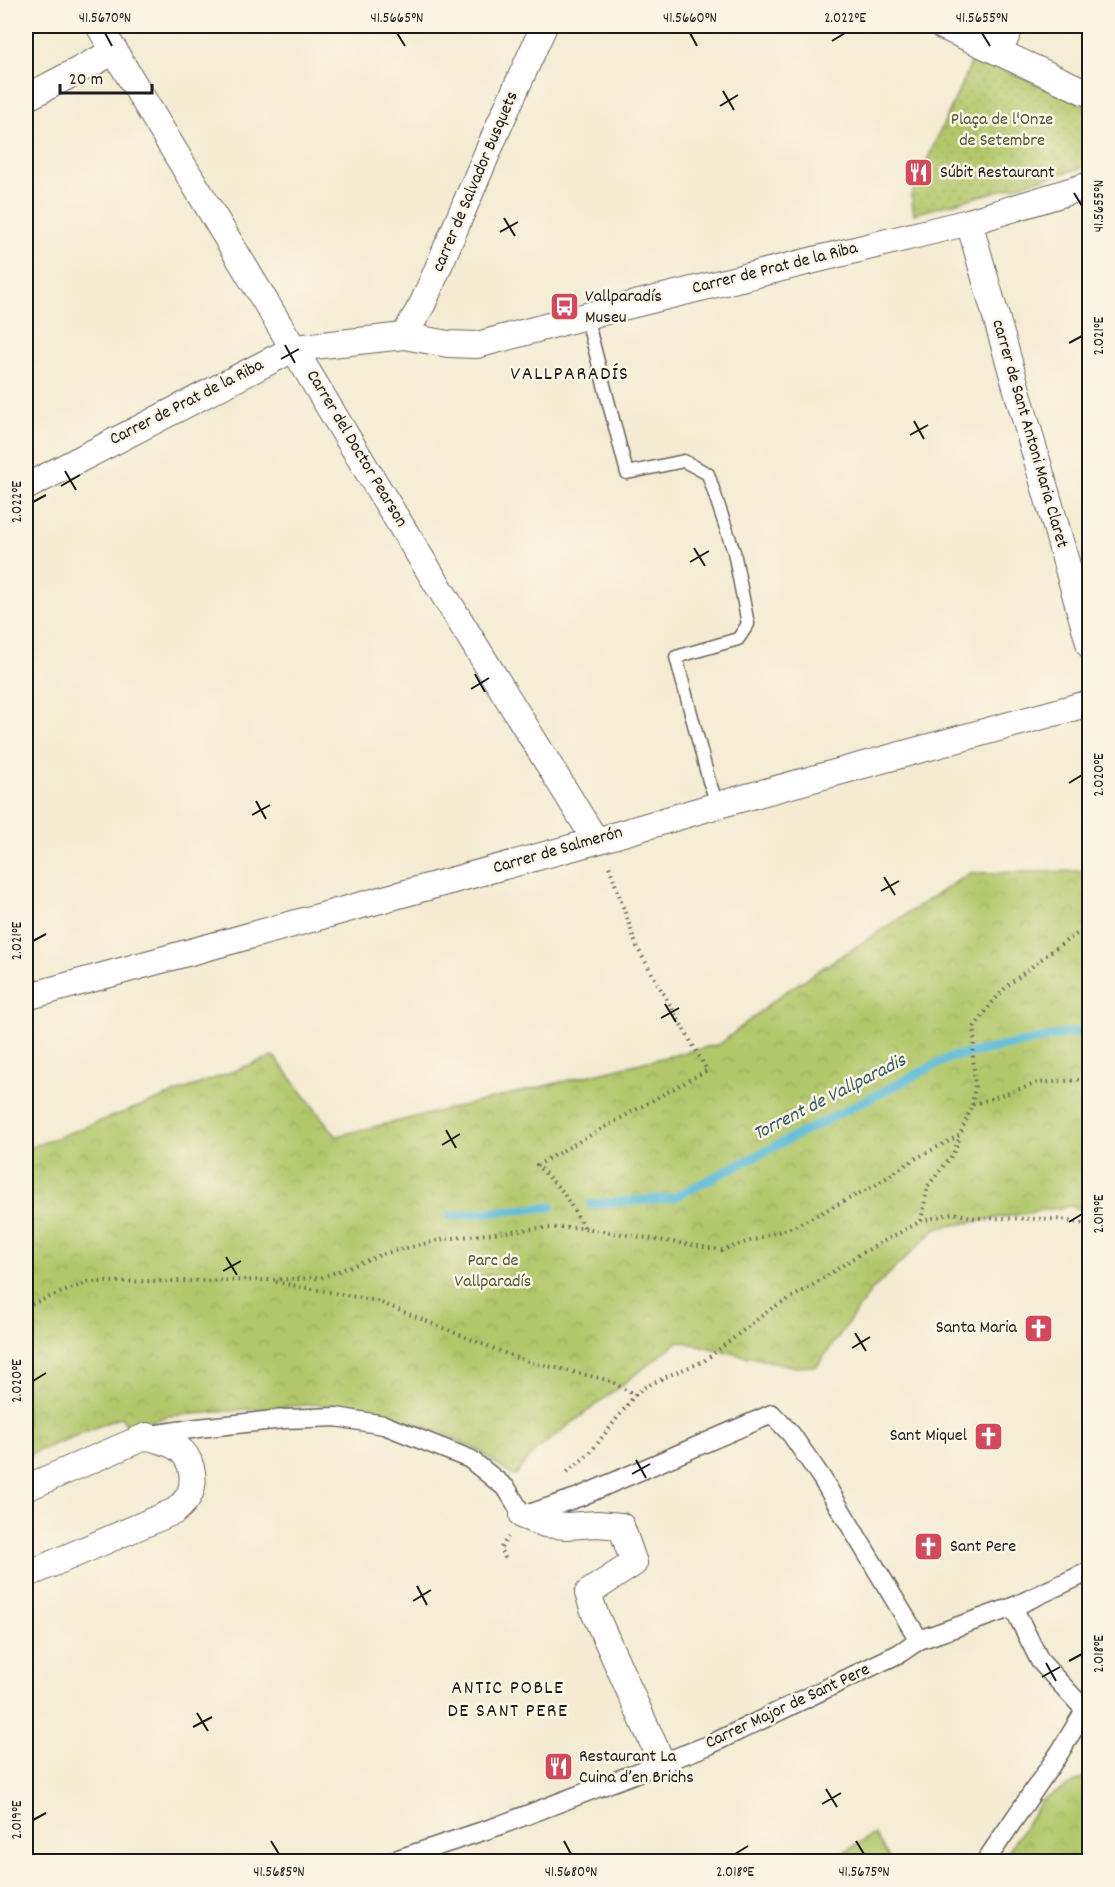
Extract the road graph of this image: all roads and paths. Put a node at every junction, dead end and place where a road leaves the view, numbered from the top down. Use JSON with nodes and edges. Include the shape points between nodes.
{"nodes":[{"id":1,"x":99,"y":26,"type":"edge"},
{"id":2,"x":544,"y":26,"type":"edge"},
{"id":3,"x":942,"y":26,"type":"edge"},
{"id":4,"x":1011,"y":26,"type":"edge"},
{"id":5,"x":115,"y":51,"type":"junction"},
{"id":6,"x":999,"y":51,"type":"junction"},
{"id":7,"x":1089,"y":94,"type":"edge"},
{"id":8,"x":26,"y":98,"type":"edge"},
{"id":9,"x":1089,"y":185,"type":"edge"},
{"id":10,"x":969,"y":222,"type":"junction"},
{"id":11,"x":586,"y":316,"type":"junction"},
{"id":12,"x":404,"y":336,"type":"junction"},
{"id":13,"x":294,"y":348,"type":"junction"},
{"id":14,"x":26,"y":487,"type":"edge"},
{"id":15,"x":1089,"y":646,"type":"edge"},
{"id":16,"x":1089,"y":703,"type":"edge"},
{"id":17,"x":718,"y":805,"type":"junction"},
{"id":18,"x":601,"y":849,"type":"junction"},
{"id":19,"x":1089,"y":925,"type":"edge"},
{"id":20,"x":26,"y":997,"type":"edge"},
{"id":21,"x":1089,"y":1079,"type":"edge"},
{"id":22,"x":972,"y":1105,"type":"junction"},
{"id":23,"x":960,"y":1135,"type":"junction"},
{"id":24,"x":921,"y":1221,"type":"junction"},
{"id":25,"x":1089,"y":1225,"type":"edge"},
{"id":26,"x":584,"y":1228,"type":"junction"},
{"id":27,"x":269,"y":1280,"type":"junction"},
{"id":28,"x":26,"y":1306,"type":"edge"},
{"id":29,"x":634,"y":1395,"type":"junction"},
{"id":30,"x":147,"y":1436,"type":"junction"},
{"id":31,"x":562,"y":1476,"type":"dead end"},
{"id":32,"x":26,"y":1488,"type":"edge"},
{"id":33,"x":523,"y":1516,"type":"junction"},
{"id":34,"x":504,"y":1558,"type":"dead end"},
{"id":35,"x":1089,"y":1571,"type":"edge"},
{"id":36,"x":26,"y":1575,"type":"edge"},
{"id":37,"x":1013,"y":1607,"type":"junction"},
{"id":38,"x":919,"y":1640,"type":"junction"},
{"id":39,"x":1087,"y":1709,"type":"edge"},
{"id":40,"x":662,"y":1763,"type":"junction"},
{"id":41,"x":389,"y":1862,"type":"edge"},
{"id":42,"x":985,"y":1862,"type":"edge"}],
"edges":[{"from":1,"to":5,"type":"street","name":"Carrer del Doctor Pearson"},
{"from":2,"to":12,"type":"street","name":"carrer de Salvador Busquets","via":[[423,303]]},
{"from":3,"to":6,"type":"street"},
{"from":4,"to":6,"type":"street"},
{"from":5,"to":8,"type":"street"},
{"from":5,"to":13,"type":"street","name":"Carrer del Doctor Pearson"},
{"from":6,"to":7,"type":"street"},
{"from":9,"to":10,"type":"street","name":"Carrer de Prat de la Riba"},
{"from":10,"to":11,"type":"street","name":"Carrer de Prat de la Riba"},
{"from":10,"to":15,"type":"street","name":"carrer de Sant Antoni Maria Claret"},
{"from":11,"to":12,"type":"street","name":"Carrer de Prat de la Riba","via":[[477,345]]},
{"from":11,"to":17,"type":"lane","via":[[627,473],[684,461],[708,474],[734,552],[748,624],[738,639],[676,657]]},
{"from":12,"to":13,"type":"street","name":"Carrer de Prat de la Riba"},
{"from":13,"to":14,"type":"street","name":"Carrer de Prat de la Riba"},
{"from":13,"to":18,"type":"street","name":"Carrer del Doctor Pearson"},
{"from":16,"to":17,"type":"street","name":"Carrer de Salmerón"},
{"from":17,"to":18,"type":"street","name":"Carrer de Salmerón"},
{"from":18,"to":20,"type":"street","name":"Carrer de Salmerón"},
{"from":18,"to":26,"type":"path","via":[[637,946],[707,1070],[537,1165],[562,1191]]},
{"from":19,"to":22,"type":"path","via":[[1007,986],[975,1026]]},
{"from":21,"to":22,"type":"path","via":[[1038,1083]]},
{"from":22,"to":23,"type":"path"},
{"from":23,"to":24,"type":"path","via":[[953,1154],[928,1186]]},
{"from":23,"to":26,"type":"path","via":[[793,1227],[722,1250]]},
{"from":24,"to":25,"type":"path","via":[[953,1213],[975,1218],[1056,1219]]},
{"from":24,"to":29,"type":"path","via":[[772,1308],[704,1361]]},
{"from":26,"to":27,"type":"path","via":[[538,1228],[444,1239],[386,1253],[320,1278]]},
{"from":27,"to":28,"type":"path","via":[[89,1282]]},
{"from":27,"to":29,"type":"path","via":[[377,1302],[519,1359],[611,1381]]},
{"from":29,"to":31,"type":"path","via":[[590,1453]]},
{"from":30,"to":32,"type":"street"},
{"from":30,"to":33,"type":"street","via":[[284,1419],[336,1417],[384,1425],[470,1459],[507,1490]]},
{"from":30,"to":36,"type":"street","via":[[178,1448],[190,1462],[191,1492],[185,1501],[175,1511]]},
{"from":33,"to":34,"type":"path","via":[[500,1549]]},
{"from":33,"to":38,"type":"street","via":[[579,1497],[772,1414],[821,1477]]},
{"from":33,"to":40,"type":"street","via":[[545,1524],[621,1526],[634,1563],[588,1593]]},
{"from":35,"to":37,"type":"street","name":"Carrer Major de Sant Pere"},
{"from":37,"to":38,"type":"street","name":"Carrer Major de Sant Pere"},
{"from":37,"to":39,"type":"street","via":[[1040,1661]]},
{"from":38,"to":40,"type":"street","name":"Carrer Major de Sant Pere","via":[[900,1653],[709,1745]]},
{"from":39,"to":42,"type":"street"},
{"from":40,"to":41,"type":"street","name":"Carrer Major de Sant Pere","via":[[498,1826]]}]}
